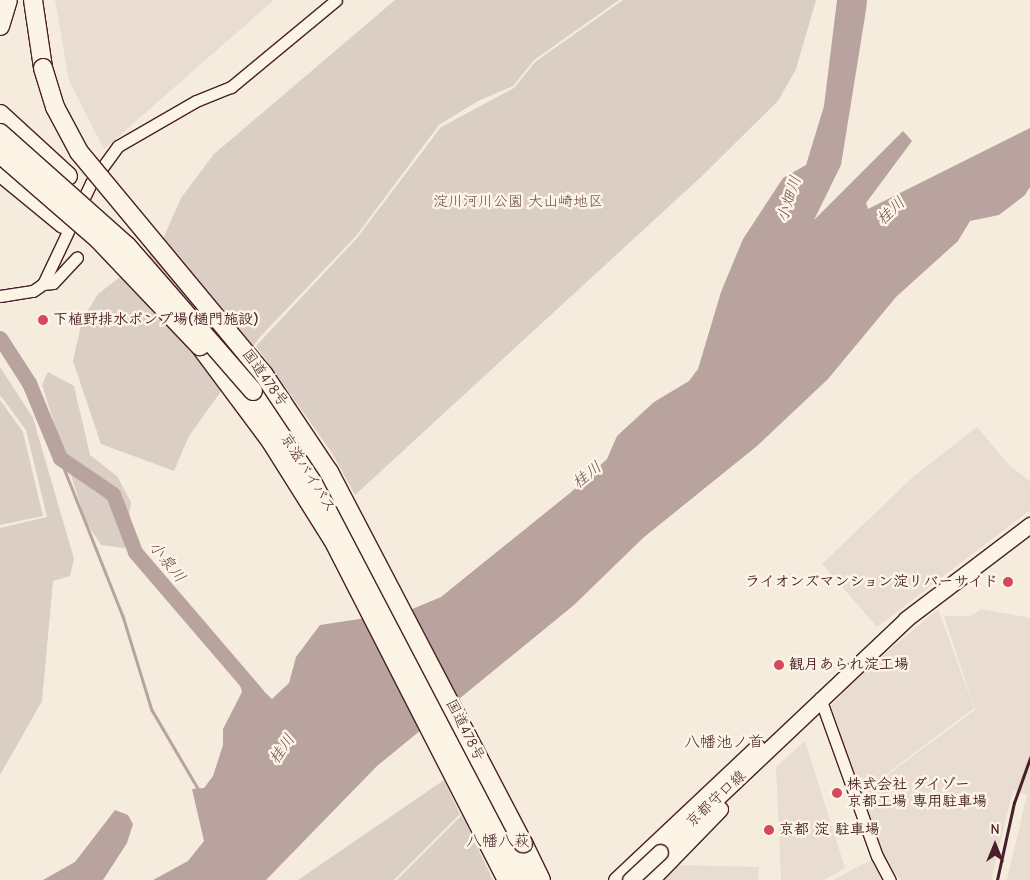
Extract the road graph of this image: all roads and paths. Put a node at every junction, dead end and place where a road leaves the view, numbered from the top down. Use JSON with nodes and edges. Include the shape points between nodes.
{"nodes":[{"id":1,"x":8,"y":0,"type":"edge"},
{"id":2,"x":33,"y":0,"type":"edge"},
{"id":3,"x":336,"y":0,"type":"edge"},
{"id":4,"x":0,"y":26,"type":"edge"},
{"id":5,"x":0,"y":106,"type":"edge"},
{"id":6,"x":0,"y":114,"type":"edge"},
{"id":7,"x":0,"y":133,"type":"edge"},
{"id":8,"x":34,"y":143,"type":"junction"},
{"id":9,"x":0,"y":154,"type":"edge"},
{"id":10,"x":0,"y":172,"type":"edge"},
{"id":11,"x":77,"y":257,"type":"dead end"},
{"id":12,"x":43,"y":284,"type":"junction"},
{"id":13,"x":0,"y":296,"type":"edge"},
{"id":14,"x":200,"y":346,"type":"junction"},
{"id":15,"x":253,"y":391,"type":"junction"},
{"id":16,"x":1030,"y":525,"type":"edge"},
{"id":17,"x":817,"y":700,"type":"junction"},
{"id":18,"x":640,"y":853,"type":"junction"},
{"id":19,"x":655,"y":876,"type":"edge"},
{"id":20,"x":507,"y":880,"type":"edge"},
{"id":21,"x":523,"y":880,"type":"edge"},
{"id":22,"x":541,"y":880,"type":"edge"},
{"id":23,"x":616,"y":880,"type":"edge"},
{"id":24,"x":630,"y":880,"type":"edge"},
{"id":25,"x":890,"y":880,"type":"edge"}],
"edges":[{"from":1,"to":4,"type":"highway"},
{"from":2,"to":22,"type":"highway","name":"国道478号","bridge":true,"via":[[43,68],[55,107],[79,152],[264,375],[329,472]]},
{"from":3,"to":12,"type":"street","via":[[229,91],[196,100],[118,146],[91,183]]},
{"from":5,"to":8,"type":"highway"},
{"from":6,"to":8,"type":"highway"},
{"from":7,"to":15,"type":"highway","name":"京滋バイパス","bridge":true,"via":[[127,246]]},
{"from":8,"to":15,"type":"highway","bridge":true,"via":[[162,274]]},
{"from":9,"to":14,"type":"highway","name":"京滋バイパス","bridge":true,"via":[[98,239]]},
{"from":10,"to":14,"type":"highway","bridge":true,"via":[[108,262]]},
{"from":11,"to":12,"type":"street","via":[[53,283]]},
{"from":12,"to":13,"type":"street","via":[[33,291]]},
{"from":14,"to":20,"type":"highway","name":"京滋バイパス","via":[[270,440],[333,540]]},
{"from":15,"to":21,"type":"highway","name":"京滋バイパス","via":[[311,474],[350,541]]},
{"from":16,"to":17,"type":"main road","name":"京都守口線","via":[[906,619]]},
{"from":17,"to":18,"type":"main road","via":[[797,711]]},
{"from":17,"to":19,"type":"main road","via":[[792,737]]},
{"from":17,"to":24,"type":"main road","name":"京都守口線","bridge":true},
{"from":17,"to":25,"type":"street","via":[[876,856]]},
{"from":18,"to":19,"type":"street"},
{"from":18,"to":23,"type":"main road"}]}
